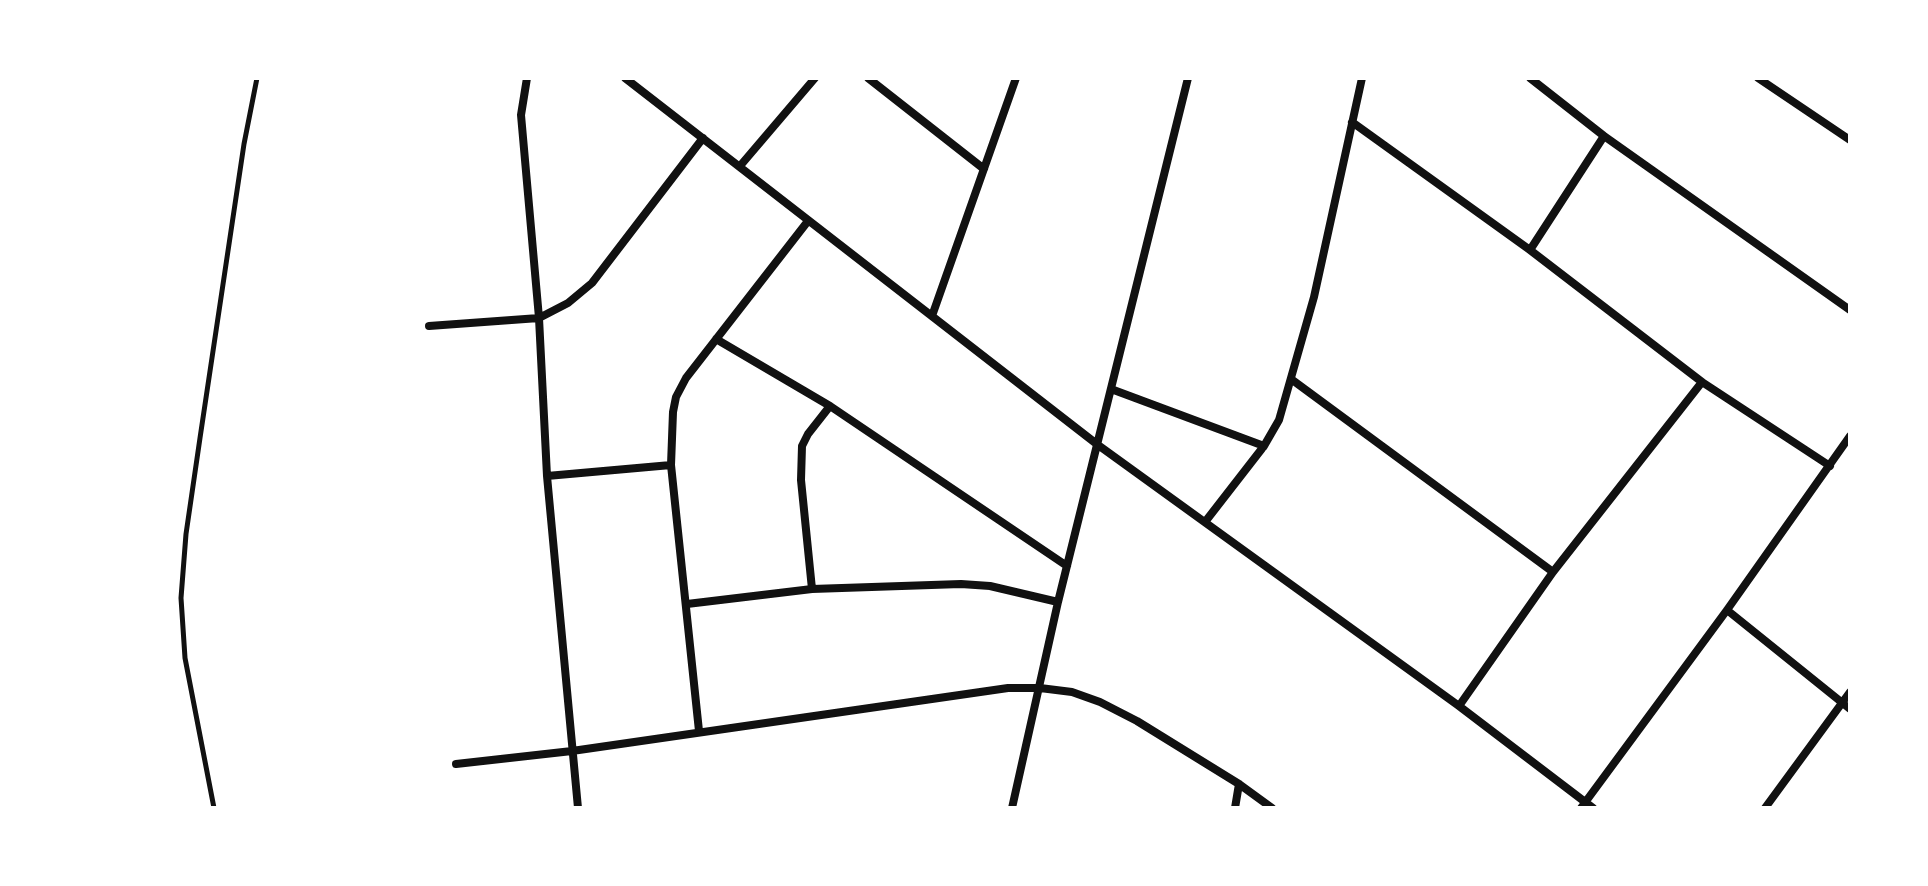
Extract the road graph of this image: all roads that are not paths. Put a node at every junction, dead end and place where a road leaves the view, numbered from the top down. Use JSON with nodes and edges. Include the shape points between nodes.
{"nodes":[{"id":1,"x":527,"y":78,"type":"edge"},
{"id":2,"x":625,"y":78,"type":"edge"},
{"id":3,"x":815,"y":78,"type":"edge"},
{"id":4,"x":868,"y":78,"type":"edge"},
{"id":5,"x":1016,"y":78,"type":"edge"},
{"id":6,"x":1188,"y":78,"type":"edge"},
{"id":7,"x":1362,"y":78,"type":"edge"},
{"id":8,"x":1530,"y":78,"type":"edge"},
{"id":9,"x":1758,"y":78,"type":"edge"},
{"id":10,"x":1352,"y":122,"type":"junction"},
{"id":11,"x":1604,"y":136,"type":"junction"},
{"id":12,"x":703,"y":138,"type":"junction"},
{"id":13,"x":1850,"y":140,"type":"edge"},
{"id":14,"x":740,"y":166,"type":"junction"},
{"id":15,"x":984,"y":169,"type":"junction"},
{"id":16,"x":808,"y":221,"type":"junction"},
{"id":17,"x":1530,"y":250,"type":"junction"},
{"id":18,"x":1850,"y":310,"type":"edge"},
{"id":19,"x":932,"y":316,"type":"junction"},
{"id":20,"x":539,"y":318,"type":"junction"},
{"id":21,"x":429,"y":326,"type":"dead end"},
{"id":22,"x":716,"y":339,"type":"junction"},
{"id":23,"x":1291,"y":379,"type":"junction"},
{"id":24,"x":1702,"y":382,"type":"junction"},
{"id":25,"x":1111,"y":389,"type":"junction"},
{"id":26,"x":830,"y":406,"type":"junction"},
{"id":27,"x":1850,"y":436,"type":"edge"},
{"id":28,"x":1098,"y":445,"type":"junction"},
{"id":29,"x":1264,"y":446,"type":"junction"},
{"id":30,"x":671,"y":465,"type":"junction"},
{"id":31,"x":1830,"y":466,"type":"junction"},
{"id":32,"x":547,"y":476,"type":"junction"},
{"id":33,"x":1205,"y":522,"type":"junction"},
{"id":34,"x":1067,"y":566,"type":"junction"},
{"id":35,"x":1553,"y":572,"type":"junction"},
{"id":36,"x":812,"y":589,"type":"junction"},
{"id":37,"x":1058,"y":602,"type":"junction"},
{"id":38,"x":687,"y":604,"type":"junction"},
{"id":39,"x":1727,"y":610,"type":"junction"},
{"id":40,"x":1040,"y":688,"type":"junction"},
{"id":41,"x":1850,"y":692,"type":"edge"},
{"id":42,"x":1459,"y":706,"type":"junction"},
{"id":43,"x":1846,"y":706,"type":"edge"},
{"id":44,"x":699,"y":731,"type":"junction"},
{"id":45,"x":572,"y":751,"type":"junction"},
{"id":46,"x":456,"y":764,"type":"dead end"},
{"id":47,"x":1239,"y":784,"type":"junction"},
{"id":48,"x":1586,"y":806,"type":"edge"},
{"id":49,"x":578,"y":808,"type":"edge"},
{"id":50,"x":1012,"y":808,"type":"edge"},
{"id":51,"x":1235,"y":808,"type":"edge"},
{"id":52,"x":1272,"y":808,"type":"edge"},
{"id":53,"x":1765,"y":808,"type":"edge"}],
"edges":[{"from":1,"to":20,"type":"street","via":[[521,115]]},
{"from":2,"to":12,"type":"street"},
{"from":3,"to":14,"type":"street"},
{"from":4,"to":15,"type":"street"},
{"from":5,"to":15,"type":"street"},
{"from":6,"to":25,"type":"street"},
{"from":7,"to":10,"type":"street"},
{"from":8,"to":11,"type":"street"},
{"from":9,"to":13,"type":"street"},
{"from":10,"to":17,"type":"street"},
{"from":10,"to":23,"type":"street"},
{"from":11,"to":17,"type":"street"},
{"from":11,"to":18,"type":"street"},
{"from":12,"to":14,"type":"street"},
{"from":12,"to":20,"type":"street","via":[[592,283]]},
{"from":14,"to":16,"type":"street"},
{"from":15,"to":19,"type":"street"},
{"from":16,"to":19,"type":"street"},
{"from":16,"to":22,"type":"street"},
{"from":17,"to":24,"type":"street"},
{"from":19,"to":28,"type":"street"},
{"from":20,"to":21,"type":"street"},
{"from":20,"to":32,"type":"street"},
{"from":22,"to":26,"type":"street"},
{"from":22,"to":30,"type":"street","via":[[676,397]]},
{"from":23,"to":29,"type":"street","via":[[1279,420]]},
{"from":23,"to":35,"type":"street"},
{"from":24,"to":31,"type":"street"},
{"from":24,"to":35,"type":"street"},
{"from":25,"to":28,"type":"street"},
{"from":25,"to":29,"type":"street"},
{"from":26,"to":34,"type":"street"},
{"from":26,"to":36,"type":"street","via":[[802,446]]},
{"from":27,"to":31,"type":"street"},
{"from":28,"to":33,"type":"street"},
{"from":28,"to":34,"type":"street"},
{"from":29,"to":33,"type":"street"},
{"from":30,"to":32,"type":"street"},
{"from":30,"to":38,"type":"street"},
{"from":31,"to":39,"type":"street"},
{"from":32,"to":45,"type":"street"},
{"from":33,"to":42,"type":"street"},
{"from":34,"to":37,"type":"street"},
{"from":35,"to":42,"type":"street"},
{"from":36,"to":37,"type":"street","via":[[961,584]]},
{"from":36,"to":38,"type":"street"},
{"from":37,"to":40,"type":"street"},
{"from":38,"to":44,"type":"street"},
{"from":39,"to":43,"type":"street"},
{"from":39,"to":48,"type":"street"},
{"from":40,"to":44,"type":"street","via":[[1008,688]]},
{"from":40,"to":47,"type":"street","via":[[1100,702]]},
{"from":40,"to":50,"type":"street"},
{"from":41,"to":43,"type":"street"},
{"from":42,"to":48,"type":"street"},
{"from":43,"to":53,"type":"street"},
{"from":44,"to":45,"type":"street"},
{"from":45,"to":46,"type":"street"},
{"from":45,"to":49,"type":"street"},
{"from":47,"to":51,"type":"street"},
{"from":47,"to":52,"type":"street"}]}
